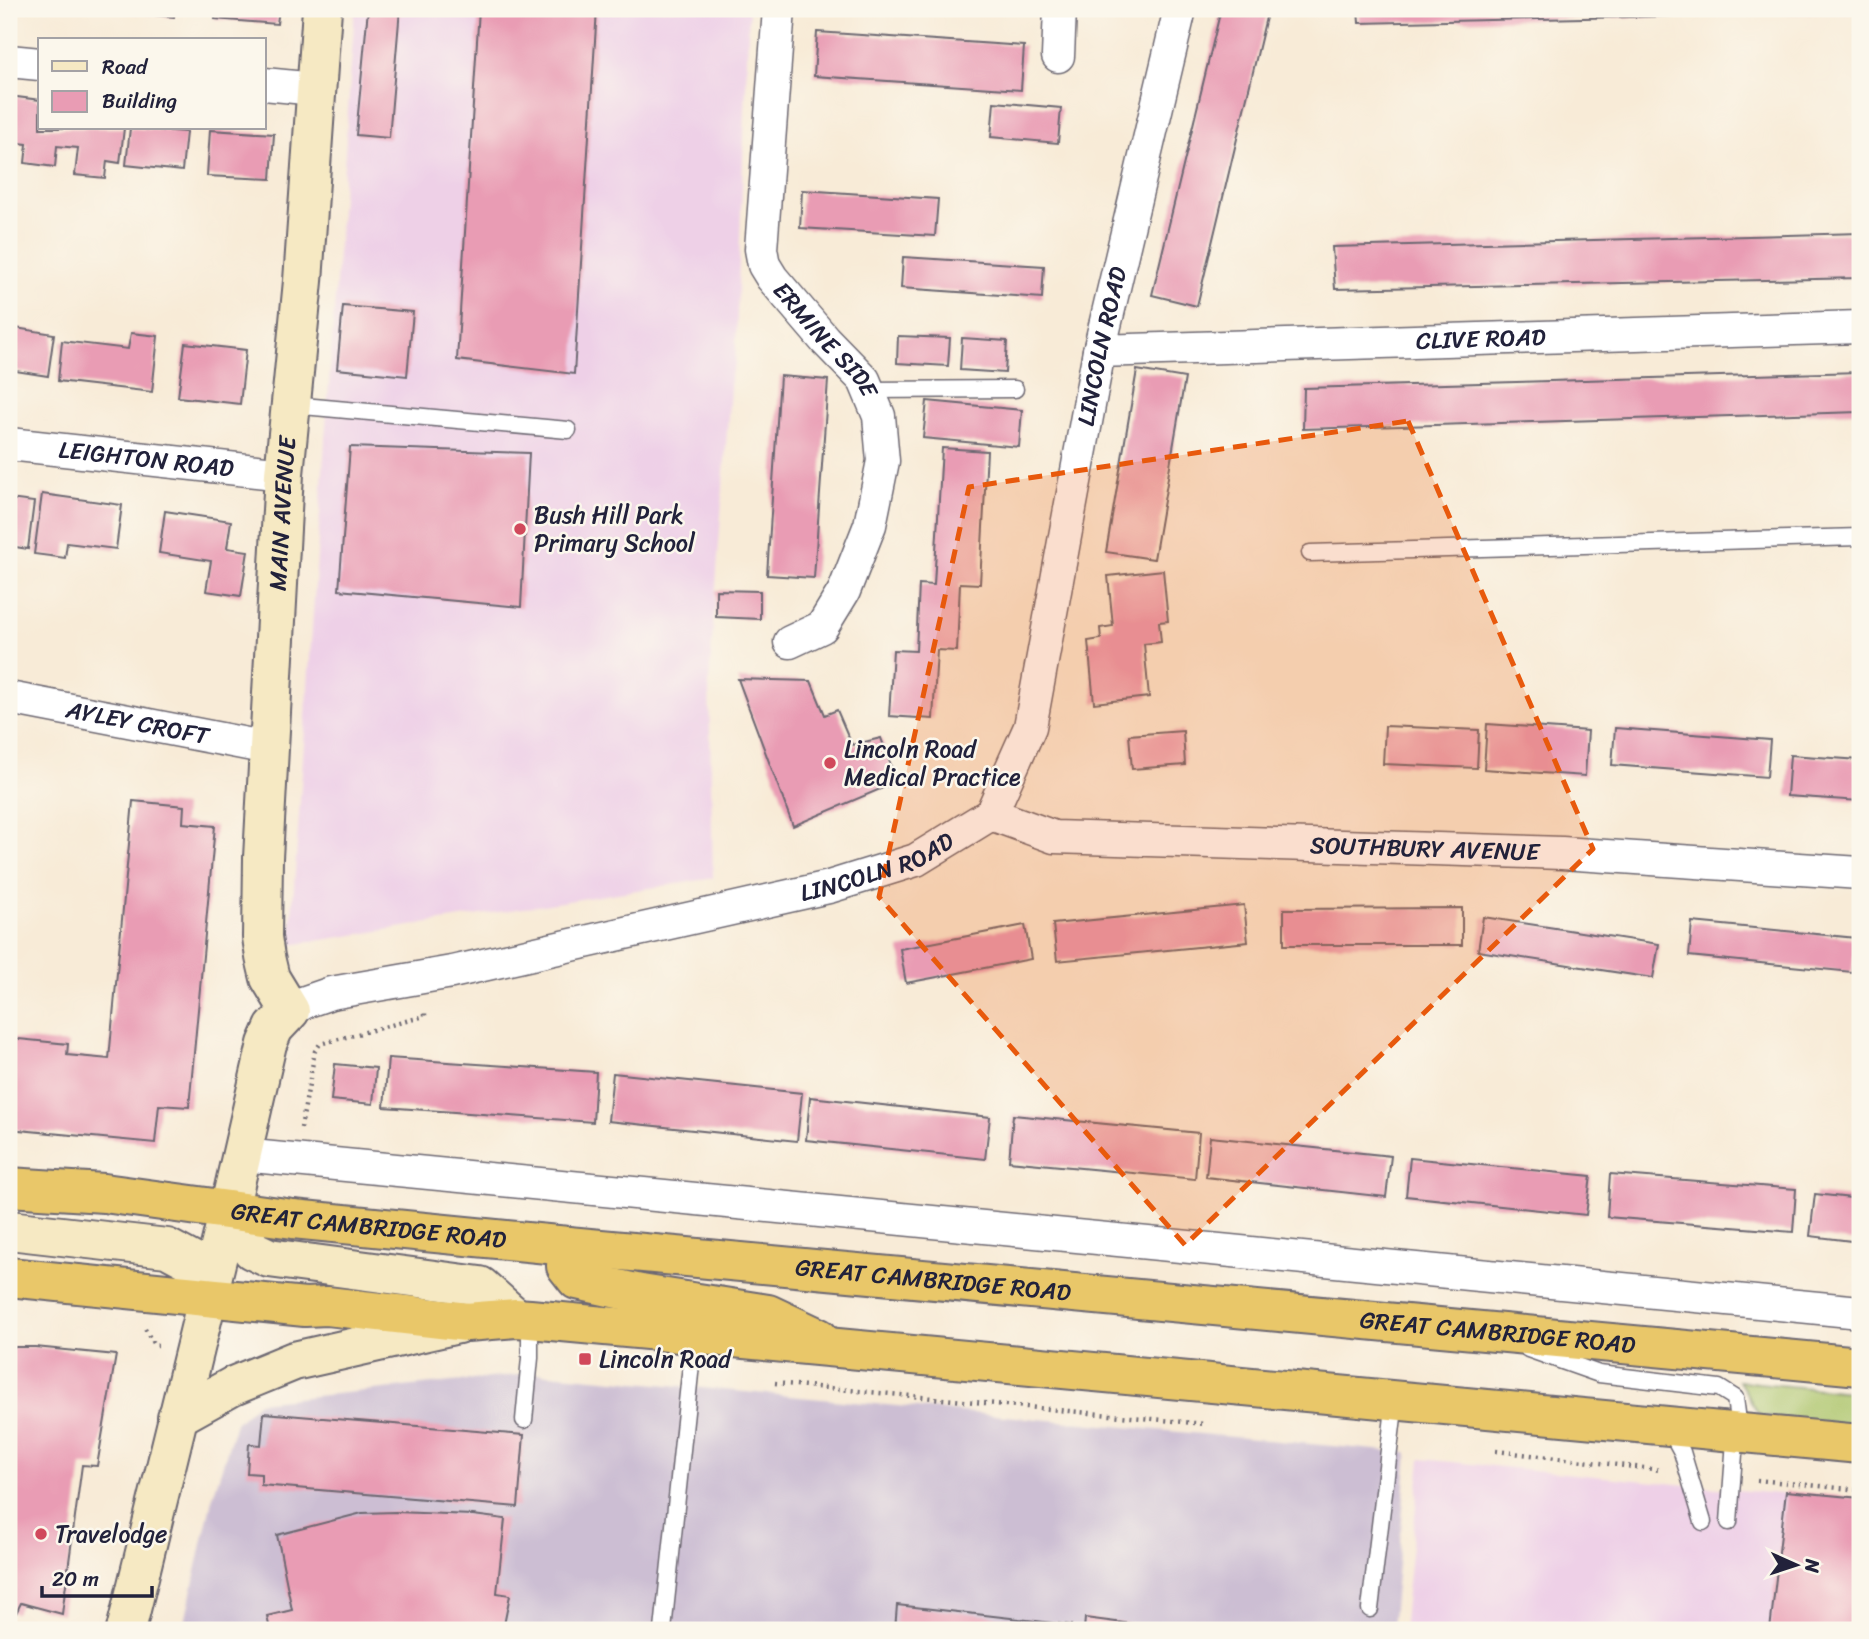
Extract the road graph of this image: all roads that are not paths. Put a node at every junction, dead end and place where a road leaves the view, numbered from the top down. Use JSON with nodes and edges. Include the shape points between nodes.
{"nodes":[{"id":1,"x":323,"y":9,"type":"edge"},
{"id":2,"x":779,"y":9,"type":"edge"},
{"id":3,"x":1060,"y":9,"type":"edge"},
{"id":4,"x":1180,"y":9,"type":"edge"},
{"id":5,"x":1058,"y":56,"type":"dead end"},
{"id":6,"x":9,"y":61,"type":"edge"},
{"id":7,"x":38,"y":64,"type":"edge"},
{"id":8,"x":266,"y":84,"type":"edge"},
{"id":9,"x":315,"y":89,"type":"junction"},
{"id":10,"x":1860,"y":327,"type":"edge"},
{"id":11,"x":1099,"y":351,"type":"junction"},
{"id":12,"x":1015,"y":389,"type":"dead end"},
{"id":13,"x":869,"y":390,"type":"junction"},
{"id":14,"x":292,"y":405,"type":"junction"},
{"id":15,"x":568,"y":429,"type":"dead end"},
{"id":16,"x":9,"y":444,"type":"edge"},
{"id":17,"x":284,"y":474,"type":"junction"},
{"id":18,"x":1860,"y":537,"type":"edge"},
{"id":19,"x":1310,"y":553,"type":"dead end"},
{"id":20,"x":790,"y":642,"type":"dead end"},
{"id":21,"x":9,"y":698,"type":"edge"},
{"id":22,"x":268,"y":748,"type":"junction"},
{"id":23,"x":991,"y":814,"type":"junction"},
{"id":24,"x":1860,"y":873,"type":"edge"},
{"id":25,"x":290,"y":1011,"type":"junction"},
{"id":26,"x":242,"y":1155,"type":"junction"},
{"id":27,"x":9,"y":1187,"type":"edge"},
{"id":28,"x":229,"y":1210,"type":"junction"},
{"id":29,"x":9,"y":1230,"type":"edge"},
{"id":30,"x":568,"y":1246,"type":"junction"},
{"id":31,"x":9,"y":1277,"type":"edge"},
{"id":32,"x":206,"y":1297,"type":"junction"},
{"id":33,"x":1860,"y":1312,"type":"edge"},
{"id":34,"x":523,"y":1319,"type":"junction"},
{"id":35,"x":467,"y":1322,"type":"junction"},
{"id":36,"x":1473,"y":1330,"type":"junction"},
{"id":37,"x":694,"y":1336,"type":"junction"},
{"id":38,"x":843,"y":1349,"type":"junction"},
{"id":39,"x":1860,"y":1366,"type":"edge"},
{"id":40,"x":1395,"y":1400,"type":"junction"},
{"id":41,"x":177,"y":1417,"type":"junction"},
{"id":42,"x":524,"y":1420,"type":"dead end"},
{"id":43,"x":1656,"y":1425,"type":"junction"},
{"id":44,"x":1735,"y":1432,"type":"junction"},
{"id":45,"x":1860,"y":1444,"type":"edge"},
{"id":46,"x":1703,"y":1522,"type":"dead end"},
{"id":47,"x":1729,"y":1522,"type":"dead end"},
{"id":48,"x":1370,"y":1609,"type":"dead end"},
{"id":49,"x":127,"y":1630,"type":"edge"},
{"id":50,"x":663,"y":1630,"type":"edge"}],
"edges":[{"from":1,"to":9,"type":"street","name":"MAIN AVENUE"},
{"from":2,"to":13,"type":"street","name":"ERMINE SIDE","via":[[761,249],[764,265]]},
{"from":3,"to":5,"type":"street"},
{"from":4,"to":11,"type":"street","name":"LINCOLN ROAD"},
{"from":6,"to":7,"type":"street"},
{"from":8,"to":9,"type":"street"},
{"from":9,"to":14,"type":"street","name":"MAIN AVENUE"},
{"from":10,"to":11,"type":"street","name":"CLIVE ROAD"},
{"from":11,"to":23,"type":"street","name":"LINCOLN ROAD","via":[[1030,727]]},
{"from":12,"to":13,"type":"lane"},
{"from":13,"to":20,"type":"street","name":"ERMINE SIDE","via":[[879,416],[883,461],[870,525],[844,591],[822,627]]},
{"from":14,"to":15,"type":"lane"},
{"from":14,"to":17,"type":"street","name":"MAIN AVENUE"},
{"from":16,"to":17,"type":"street","name":"LEIGHTON ROAD"},
{"from":17,"to":22,"type":"street","name":"MAIN AVENUE"},
{"from":18,"to":19,"type":"lane"},
{"from":21,"to":22,"type":"street","name":"AYLEY CROFT"},
{"from":22,"to":25,"type":"street","name":"MAIN AVENUE","via":[[262,937],[270,978]]},
{"from":23,"to":24,"type":"street","name":"SOUTHBURY AVENUE","via":[[1054,837],[1562,853]]},
{"from":23,"to":25,"type":"street","name":"LINCOLN ROAD","via":[[916,860],[829,887],[452,972],[331,993]]},
{"from":25,"to":26,"type":"street","name":"LINCOLN ROAD","via":[[267,1044]]},
{"from":26,"to":28,"type":"street","name":"LINCOLN ROAD"},
{"from":26,"to":33,"type":"street"},
{"from":27,"to":28,"type":"highway","name":"GREAT CAMBRIDGE ROAD","via":[[123,1195]]},
{"from":28,"to":30,"type":"highway","name":"GREAT CAMBRIDGE ROAD"},
{"from":28,"to":32,"type":"street","name":"LINCOLN ROAD"},
{"from":28,"to":34,"type":"street","via":[[252,1250],[269,1258],[480,1286]]},
{"from":29,"to":32,"type":"street","via":[[167,1248],[195,1263]]},
{"from":30,"to":36,"type":"highway","name":"GREAT CAMBRIDGE ROAD"},
{"from":30,"to":38,"type":"highway","via":[[566,1266],[577,1280],[768,1314]]},
{"from":31,"to":32,"type":"highway"},
{"from":32,"to":35,"type":"highway"},
{"from":32,"to":41,"type":"street","name":"LINCOLN ROAD"},
{"from":34,"to":35,"type":"highway"},
{"from":34,"to":37,"type":"highway"},
{"from":34,"to":42,"type":"lane","via":[[530,1359]]},
{"from":35,"to":41,"type":"street","via":[[295,1361],[233,1386]]},
{"from":36,"to":39,"type":"highway","name":"GREAT CAMBRIDGE ROAD"},
{"from":36,"to":44,"type":"lane","via":[[1599,1374],[1719,1388],[1735,1398]]},
{"from":37,"to":38,"type":"highway"},
{"from":37,"to":50,"type":"lane"},
{"from":38,"to":40,"type":"highway"},
{"from":40,"to":43,"type":"highway"},
{"from":40,"to":48,"type":"lane"},
{"from":41,"to":49,"type":"street","name":"LINCOLN ROAD"},
{"from":43,"to":44,"type":"highway"},
{"from":43,"to":46,"type":"lane","via":[[1682,1452]]},
{"from":44,"to":45,"type":"highway"},
{"from":44,"to":47,"type":"lane"}]}
